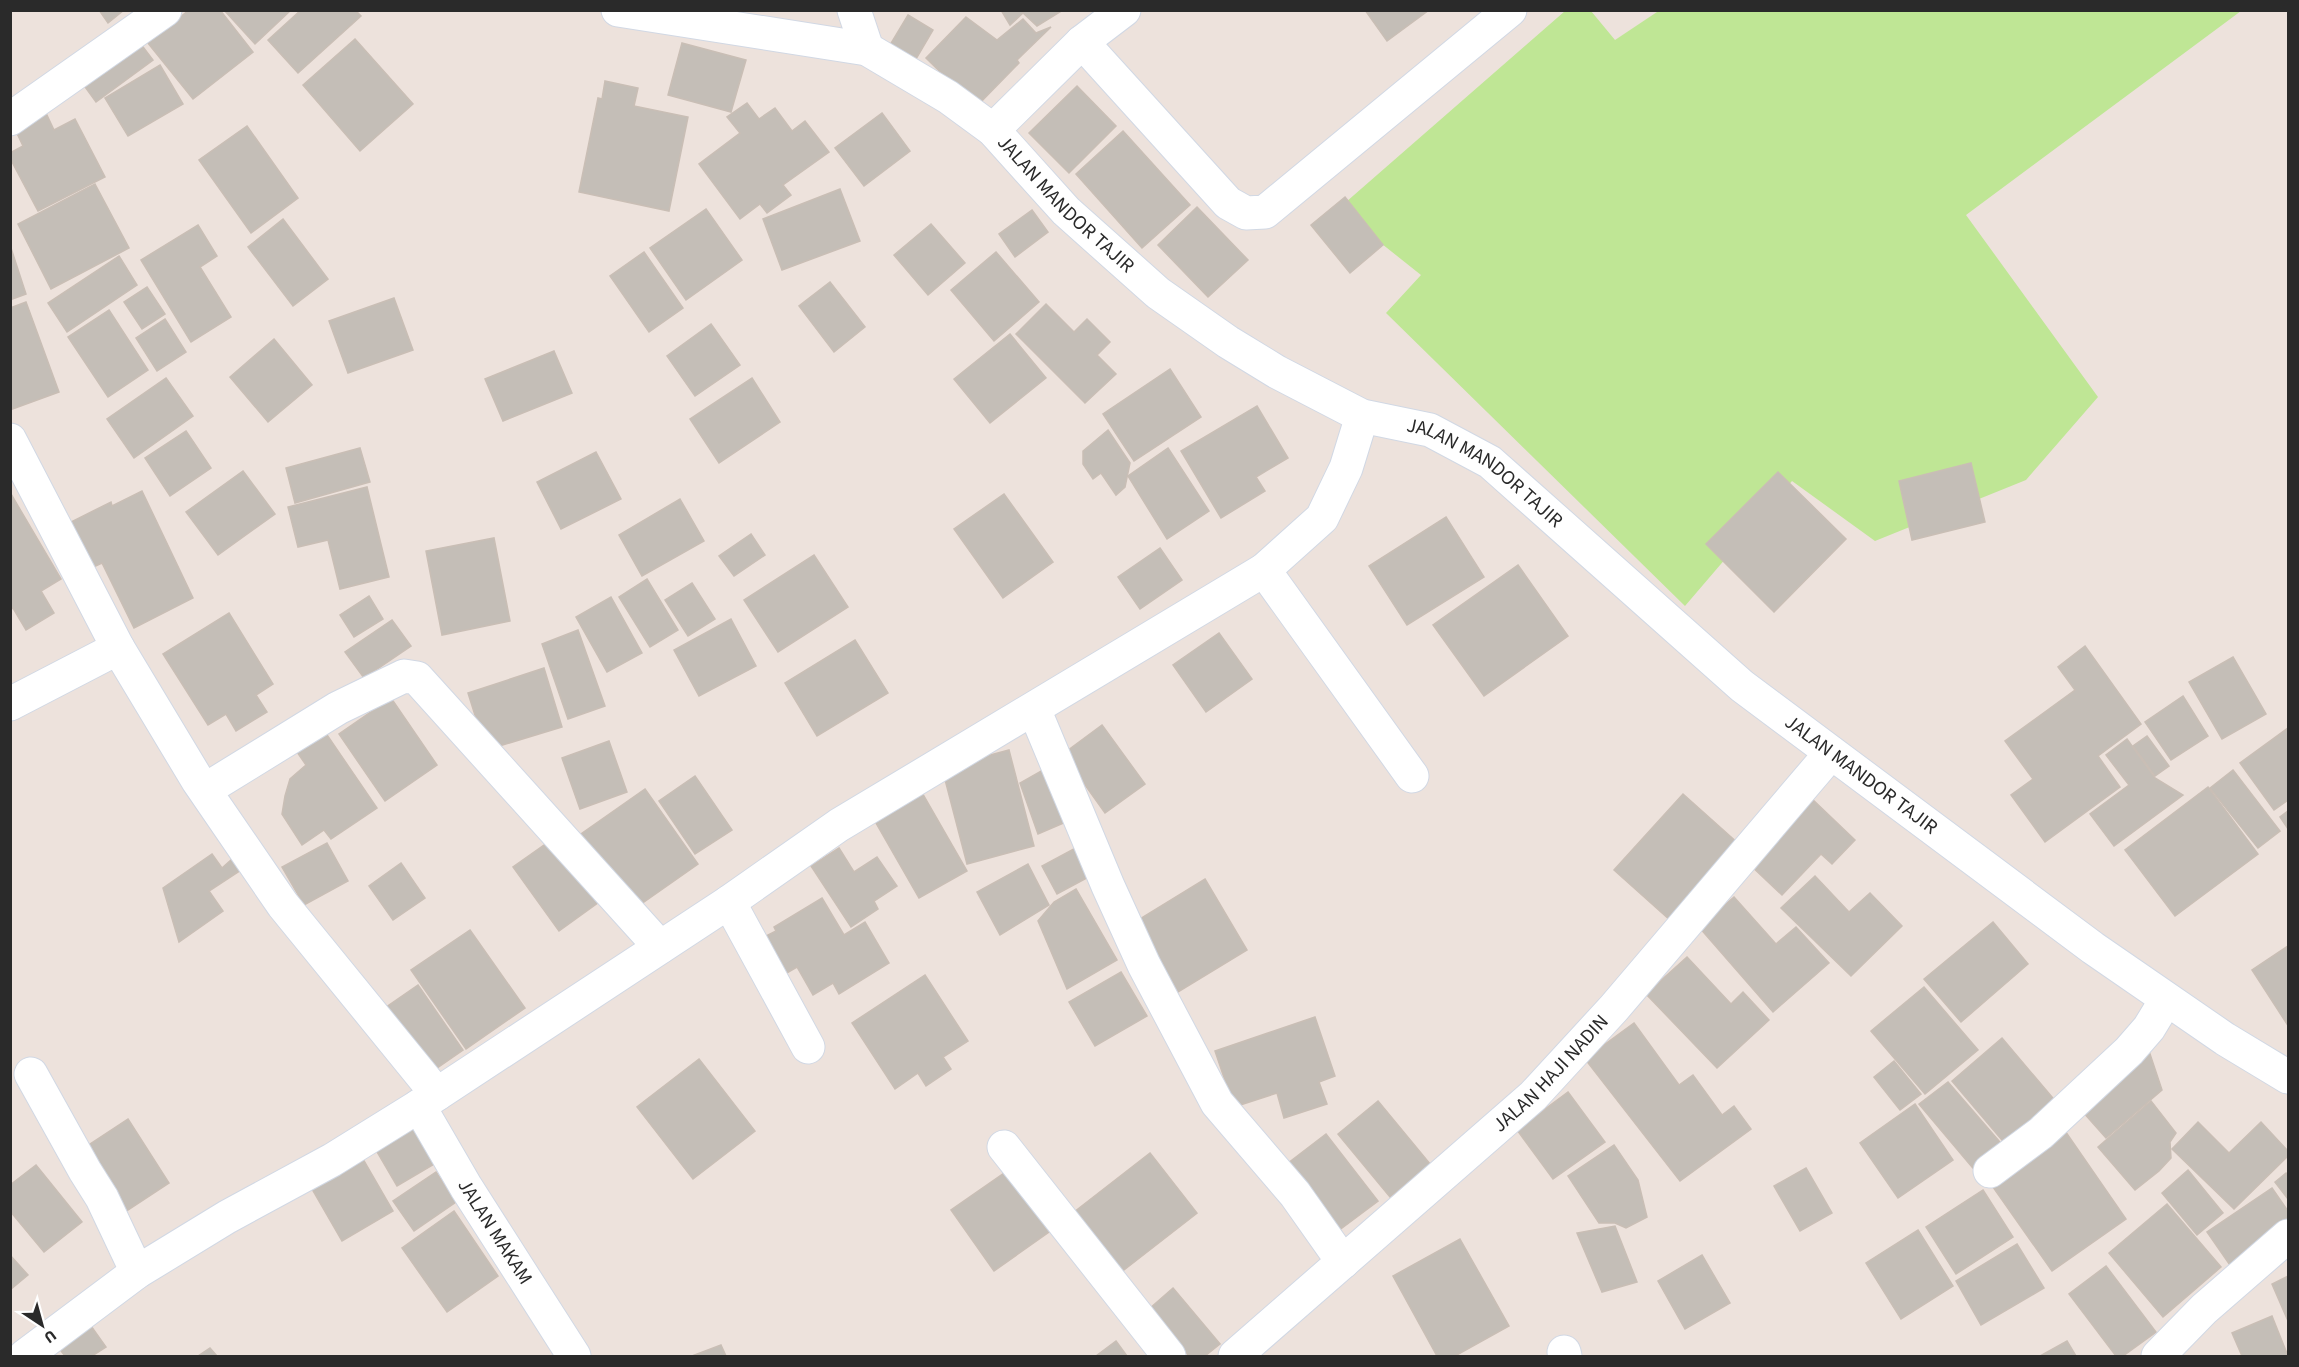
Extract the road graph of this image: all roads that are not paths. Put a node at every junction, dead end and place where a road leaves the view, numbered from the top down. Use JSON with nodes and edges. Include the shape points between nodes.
{"nodes":[{"id":1,"x":165,"y":10,"type":"edge"},
{"id":2,"x":618,"y":10,"type":"edge"},
{"id":3,"x":854,"y":10,"type":"edge"},
{"id":4,"x":1124,"y":10,"type":"edge"},
{"id":5,"x":1510,"y":10,"type":"edge"},
{"id":6,"x":1082,"y":42,"type":"junction"},
{"id":7,"x":867,"y":49,"type":"junction"},
{"id":8,"x":10,"y":119,"type":"edge"},
{"id":9,"x":993,"y":130,"type":"junction"},
{"id":10,"x":1362,"y":416,"type":"junction"},
{"id":11,"x":10,"y":440,"type":"edge"},
{"id":12,"x":1264,"y":570,"type":"junction"},
{"id":13,"x":118,"y":648,"type":"junction"},
{"id":14,"x":10,"y":704,"type":"edge"},
{"id":15,"x":1034,"y":709,"type":"junction"},
{"id":16,"x":1831,"y":753,"type":"junction"},
{"id":17,"x":1412,"y":776,"type":"dead end"},
{"id":18,"x":206,"y":790,"type":"junction"},
{"id":19,"x":729,"y":902,"type":"junction"},
{"id":20,"x":660,"y":947,"type":"junction"},
{"id":21,"x":2166,"y":1000,"type":"junction"},
{"id":22,"x":808,"y":1047,"type":"dead end"},
{"id":23,"x":31,"y":1074,"type":"dead end"},
{"id":24,"x":2289,"y":1077,"type":"edge"},
{"id":25,"x":428,"y":1100,"type":"junction"},
{"id":26,"x":1004,"y":1147,"type":"dead end"},
{"id":27,"x":1990,"y":1171,"type":"dead end"},
{"id":28,"x":2289,"y":1236,"type":"edge"},
{"id":29,"x":1343,"y":1262,"type":"junction"},
{"id":30,"x":137,"y":1272,"type":"junction"},
{"id":31,"x":25,"y":1356,"type":"edge"},
{"id":32,"x":574,"y":1356,"type":"edge"},
{"id":33,"x":1169,"y":1356,"type":"edge"},
{"id":34,"x":1234,"y":1356,"type":"edge"},
{"id":35,"x":2158,"y":1356,"type":"edge"}],
"edges":[{"from":1,"to":8,"type":"street"},
{"from":2,"to":7,"type":"street","name":"JALAN MANDOR TAJIR"},
{"from":3,"to":7,"type":"street"},
{"from":4,"to":6,"type":"street"},
{"from":5,"to":6,"type":"street","via":[[1265,212],[1246,213],[1228,203]]},
{"from":6,"to":9,"type":"street"},
{"from":7,"to":9,"type":"street","name":"JALAN MANDOR TAJIR","via":[[948,97]]},
{"from":9,"to":10,"type":"street","name":"JALAN MANDOR TAJIR","via":[[1066,212],[1158,293],[1277,372]]},
{"from":10,"to":12,"type":"street","via":[[1346,468],[1322,518]]},
{"from":10,"to":16,"type":"street","name":"JALAN MANDOR TAJIR","via":[[1430,430],[1490,462],[1742,686]]},
{"from":11,"to":13,"type":"street","name":"JALAN MAKAM"},
{"from":12,"to":15,"type":"street"},
{"from":12,"to":17,"type":"street"},
{"from":13,"to":14,"type":"street"},
{"from":13,"to":18,"type":"street","name":"JALAN MAKAM"},
{"from":15,"to":19,"type":"street","via":[[839,825]]},
{"from":15,"to":29,"type":"street","via":[[1144,965],[1217,1102],[1295,1194]]},
{"from":16,"to":21,"type":"street","name":"JALAN MANDOR TAJIR"},
{"from":16,"to":29,"type":"street","name":"JALAN HAJI NADIN","via":[[1533,1096]]},
{"from":18,"to":20,"type":"street","via":[[338,708],[404,676],[417,678]]},
{"from":18,"to":25,"type":"street","name":"JALAN MAKAM","via":[[283,905]]},
{"from":19,"to":20,"type":"street"},
{"from":19,"to":22,"type":"street"},
{"from":20,"to":25,"type":"street"},
{"from":21,"to":24,"type":"street","name":"JALAN MANDOR TAJIR"},
{"from":21,"to":27,"type":"street","via":[[2150,1028],[2129,1051],[2041,1133]]},
{"from":23,"to":30,"type":"street","via":[[102,1198]]},
{"from":25,"to":30,"type":"street"},
{"from":25,"to":32,"type":"street","name":"JALAN MAKAM","via":[[466,1187]]},
{"from":26,"to":33,"type":"street"},
{"from":28,"to":35,"type":"street","via":[[2220,1294]]},
{"from":29,"to":34,"type":"street","name":"JALAN HAJI NADIN"},
{"from":30,"to":31,"type":"street"}]}
